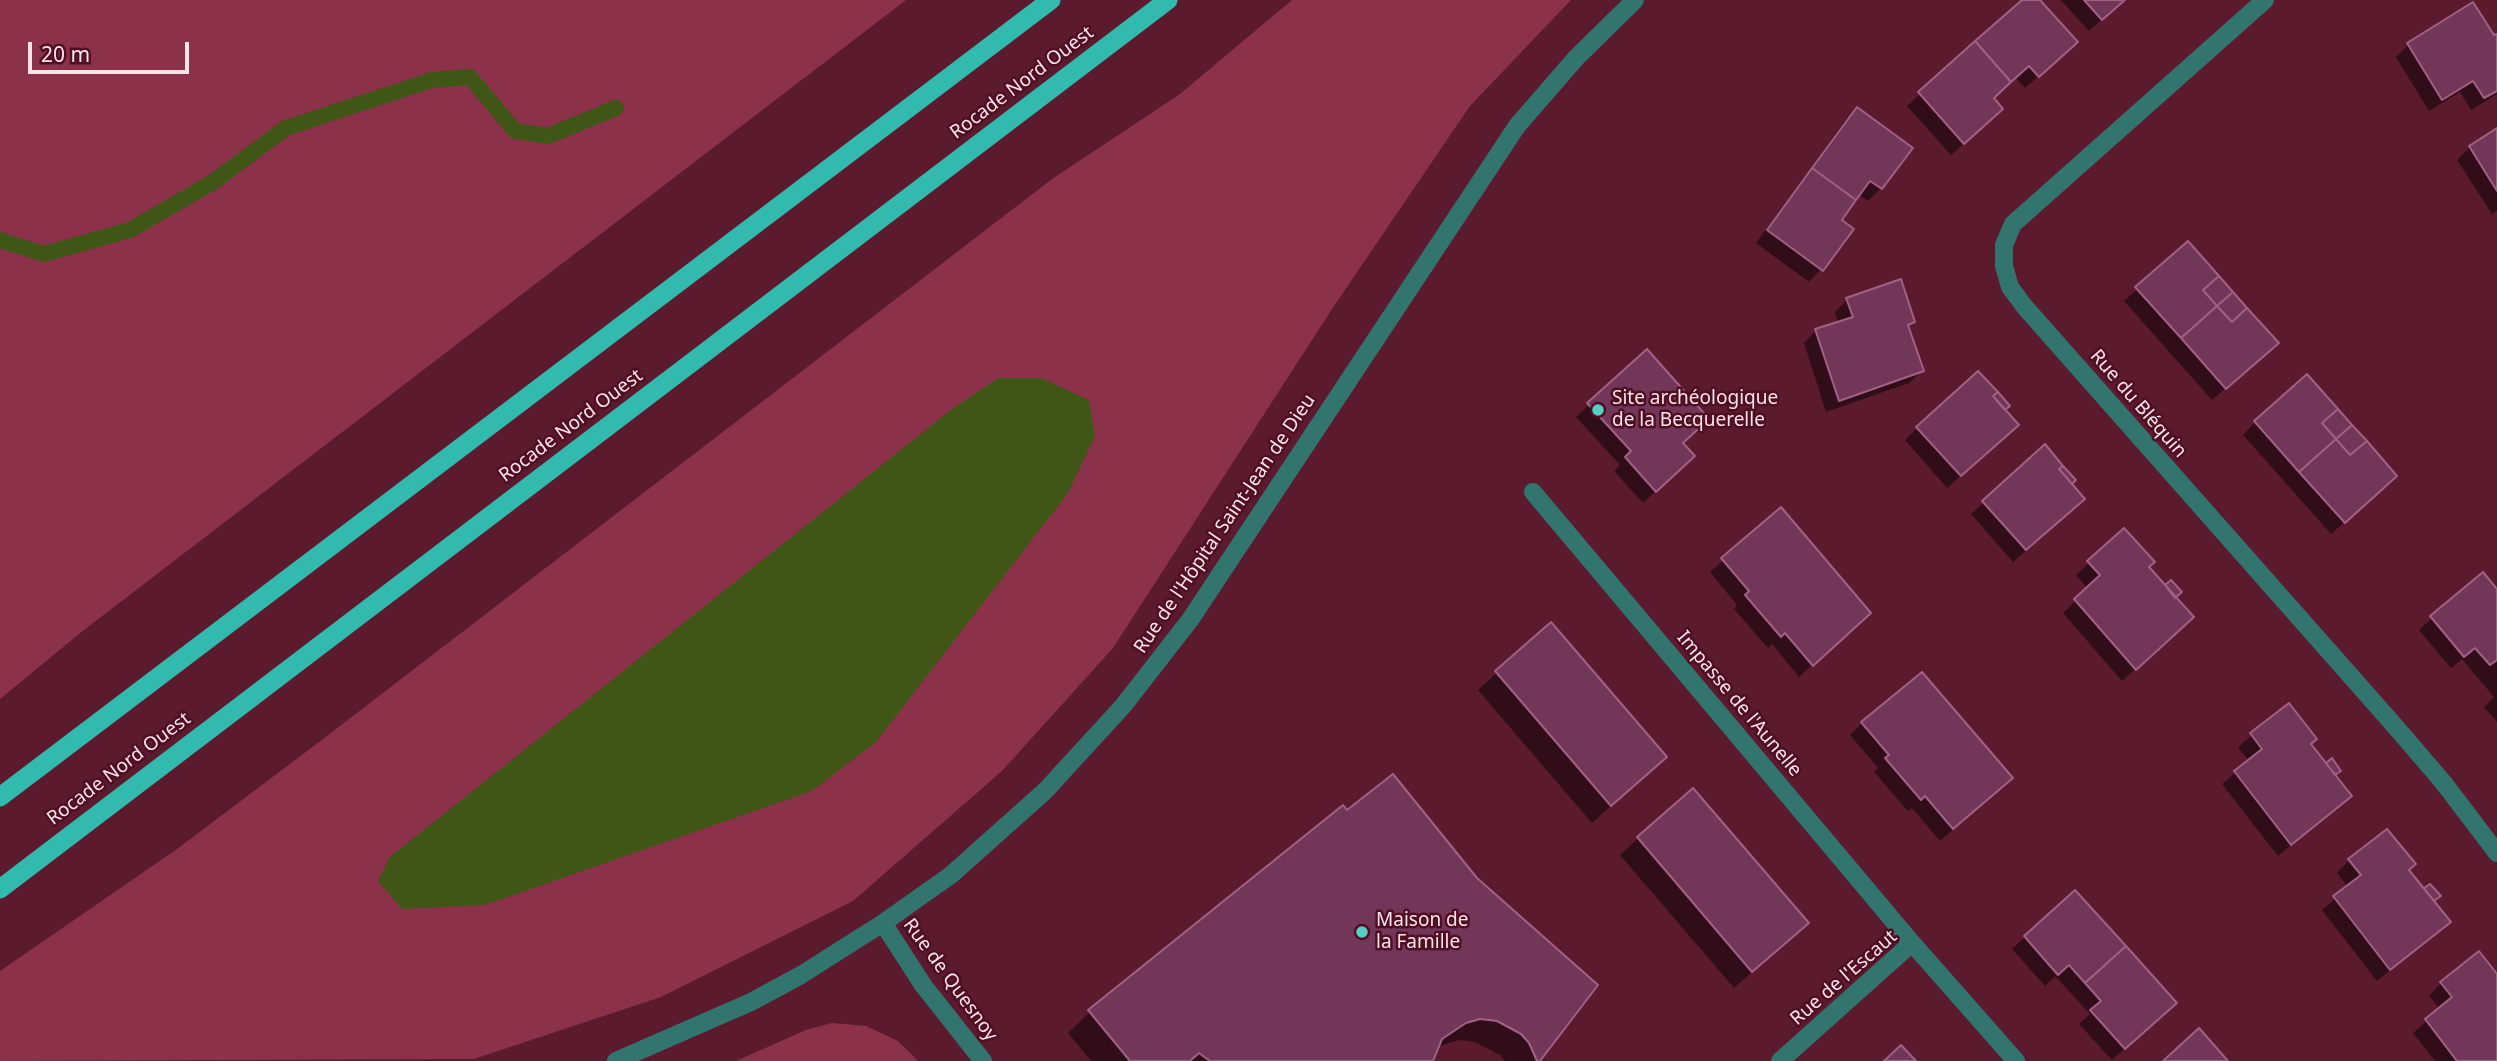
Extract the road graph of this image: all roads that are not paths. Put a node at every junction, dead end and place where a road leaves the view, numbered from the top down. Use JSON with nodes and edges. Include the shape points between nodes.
{"nodes":[{"id":1,"x":1051,"y":0,"type":"edge"},
{"id":2,"x":1168,"y":0,"type":"edge"},
{"id":3,"x":1635,"y":0,"type":"edge"},
{"id":4,"x":2265,"y":0,"type":"edge"},
{"id":5,"x":1533,"y":492,"type":"dead end"},
{"id":6,"x":0,"y":797,"type":"edge"},
{"id":7,"x":2497,"y":853,"type":"edge"},
{"id":8,"x":0,"y":889,"type":"edge"},
{"id":9,"x":883,"y":923,"type":"junction"},
{"id":10,"x":1912,"y":943,"type":"junction"},
{"id":11,"x":616,"y":1061,"type":"edge"},
{"id":12,"x":983,"y":1061,"type":"edge"},
{"id":13,"x":1780,"y":1061,"type":"edge"},
{"id":14,"x":2016,"y":1061,"type":"edge"}],
"edges":[{"from":1,"to":6,"type":"highway"},
{"from":2,"to":8,"type":"highway","name":"Rocade Nord Ouest"},
{"from":3,"to":9,"type":"street","name":"Rue de l'Hôpital Saint-Jean de Dieu","via":[[1517,126],[1190,620],[1124,706],[1002,831],[951,875]]},
{"from":4,"to":7,"type":"street","name":"Rue du Bléquin","via":[[2013,224],[2004,245],[2004,266],[2010,288],[2024,306],[2443,782]]},
{"from":5,"to":10,"type":"street","name":"Impasse de l'Aunelle"},
{"from":9,"to":11,"type":"street","name":"Rue de l'Hôpital Saint-Jean de Dieu","via":[[751,1002]]},
{"from":9,"to":12,"type":"street","name":"Rue de Quesnoy","via":[[923,985]]},
{"from":10,"to":13,"type":"street","name":"Rue de l'Escaut"},
{"from":10,"to":14,"type":"street","name":"Rue de l'Escaut"}]}
